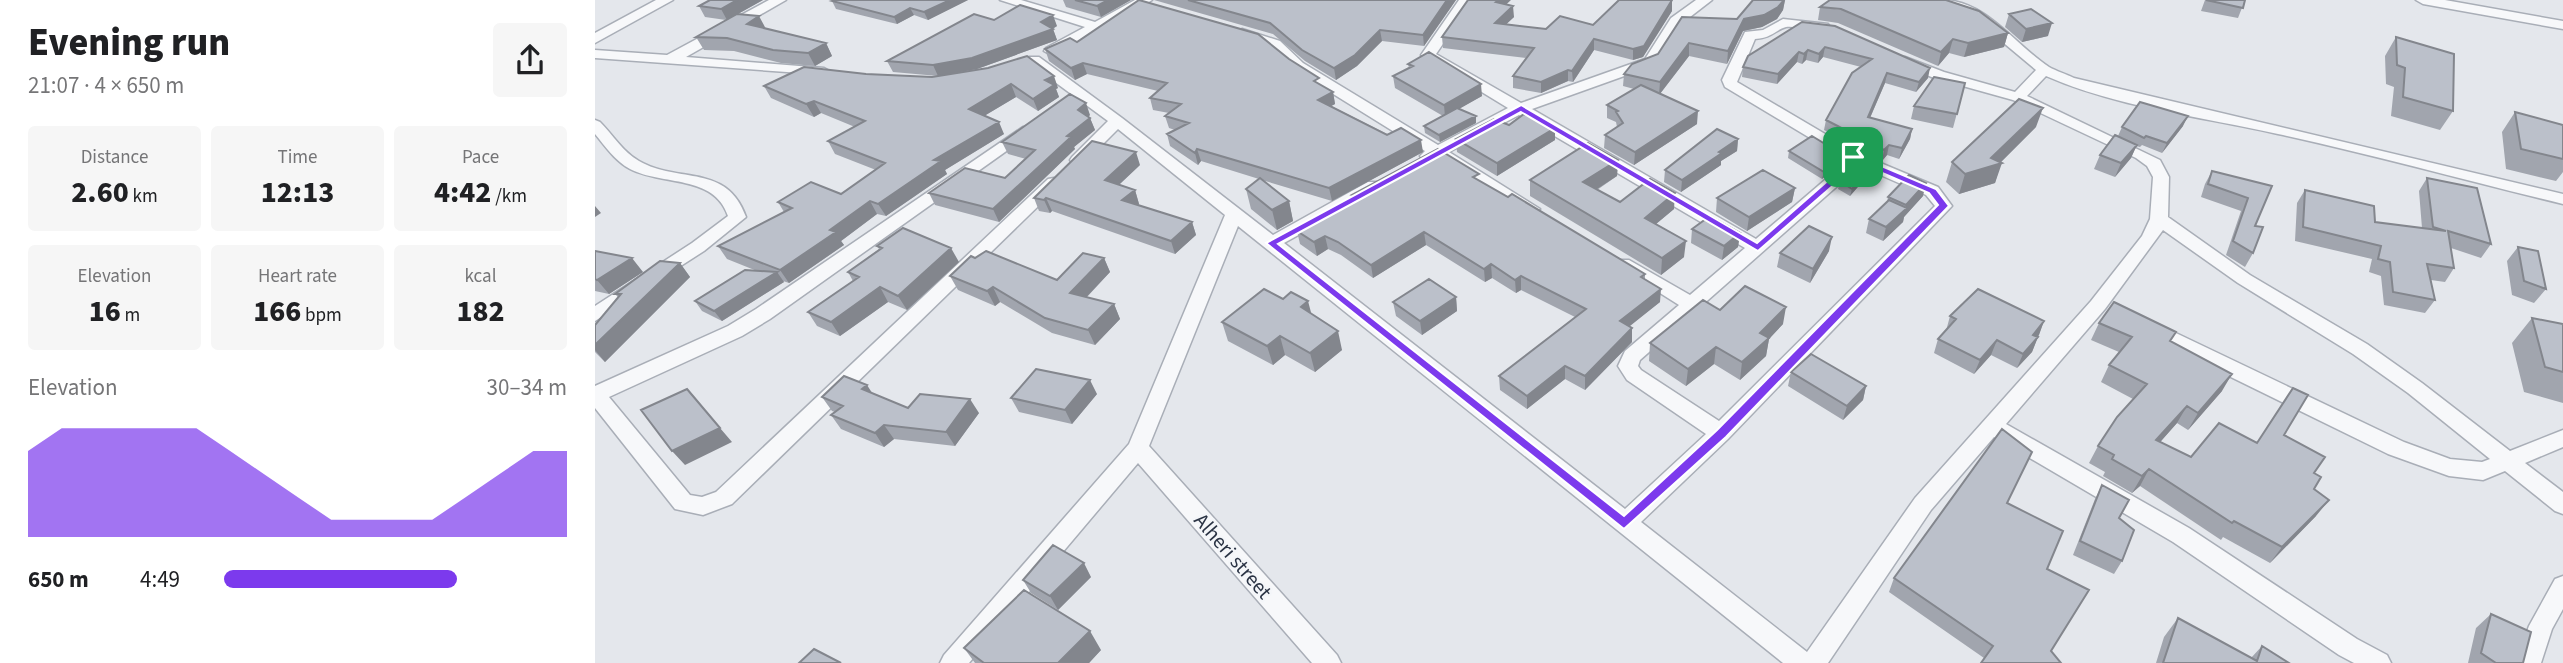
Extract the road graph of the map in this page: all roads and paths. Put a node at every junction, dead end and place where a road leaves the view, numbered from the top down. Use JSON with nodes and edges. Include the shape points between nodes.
{"nodes":[{"id":1,"x":666,"y":0,"type":"edge"},
{"id":2,"x":779,"y":0,"type":"edge"},
{"id":3,"x":1007,"y":0,"type":"edge"},
{"id":4,"x":1466,"y":0,"type":"edge"},
{"id":5,"x":1705,"y":0,"type":"edge"},
{"id":6,"x":1949,"y":0,"type":"edge"},
{"id":7,"x":2423,"y":0,"type":"edge"},
{"id":8,"x":1142,"y":1,"type":"edge"},
{"id":9,"x":1165,"y":10,"type":"edge"},
{"id":10,"x":2563,"y":25,"type":"edge"},
{"id":11,"x":1099,"y":27,"type":"junction"},
{"id":12,"x":1229,"y":29,"type":"edge"},
{"id":13,"x":1837,"y":29,"type":"edge"},
{"id":14,"x":595,"y":39,"type":"edge"},
{"id":15,"x":595,"y":54,"type":"edge"},
{"id":16,"x":1894,"y":55,"type":"edge"},
{"id":17,"x":671,"y":59,"type":"junction"},
{"id":18,"x":2044,"y":70,"type":"junction"},
{"id":19,"x":837,"y":73,"type":"edge"},
{"id":20,"x":2018,"y":97,"type":"junction"},
{"id":21,"x":1521,"y":108,"type":"junction"},
{"id":22,"x":1117,"y":121,"type":"junction"},
{"id":23,"x":1034,"y":124,"type":"edge"},
{"id":24,"x":595,"y":125,"type":"edge"},
{"id":25,"x":1436,"y":152,"type":"junction"},
{"id":26,"x":1853,"y":157,"type":"junction"},
{"id":27,"x":1413,"y":165,"type":"edge"},
{"id":28,"x":1389,"y":178,"type":"edge"},
{"id":29,"x":2563,"y":199,"type":"edge"},
{"id":30,"x":1234,"y":215,"type":"junction"},
{"id":31,"x":1548,"y":219,"type":"edge"},
{"id":32,"x":2159,"y":219,"type":"junction"},
{"id":33,"x":1271,"y":243,"type":"junction"},
{"id":34,"x":1758,"y":248,"type":"junction"},
{"id":35,"x":1604,"y":252,"type":"edge"},
{"id":36,"x":1691,"y":304,"type":"junction"},
{"id":37,"x":2098,"y":305,"type":"junction"},
{"id":38,"x":595,"y":315,"type":"edge"},
{"id":39,"x":596,"y":395,"type":"edge"},
{"id":40,"x":1994,"y":427,"type":"junction"},
{"id":41,"x":1721,"y":433,"type":"junction"},
{"id":42,"x":2563,"y":438,"type":"edge"},
{"id":43,"x":1138,"y":448,"type":"junction"},
{"id":44,"x":2509,"y":462,"type":"junction"},
{"id":45,"x":2563,"y":506,"type":"edge"},
{"id":46,"x":1624,"y":524,"type":"junction"},
{"id":47,"x":2563,"y":586,"type":"edge"},
{"id":48,"x":953,"y":663,"type":"edge"},
{"id":49,"x":1328,"y":663,"type":"edge"},
{"id":50,"x":1802,"y":663,"type":"edge"},
{"id":51,"x":1814,"y":663,"type":"edge"},
{"id":52,"x":2378,"y":663,"type":"edge"},
{"id":53,"x":2528,"y":663,"type":"edge"}],
"edges":[{"from":1,"to":14,"type":"street"},
{"from":2,"to":17,"type":"street"},
{"from":3,"to":11,"type":"street"},
{"from":4,"to":21,"type":"street","via":[[1428,55]]},
{"from":5,"to":21,"type":"street","via":[[1676,21],[1650,62]]},
{"from":6,"to":18,"type":"street","via":[[1992,26]]},
{"from":7,"to":10,"type":"street"},
{"from":8,"to":9,"type":"street"},
{"from":8,"to":11,"type":"street"},
{"from":11,"to":22,"type":"street","via":[[1027,62],[1073,97]]},
{"from":12,"to":25,"type":"street","via":[[1275,44],[1298,66]]},
{"from":13,"to":26,"type":"street","via":[[1783,23],[1766,34],[1750,35],[1729,80]]},
{"from":15,"to":17,"type":"street"},
{"from":16,"to":20,"type":"street","via":[[1938,75]]},
{"from":17,"to":19,"type":"street"},
{"from":18,"to":20,"type":"street"},
{"from":18,"to":29,"type":"street","via":[[2123,96]]},
{"from":20,"to":32,"type":"street","via":[[2154,163],[2161,177]]},
{"from":21,"to":25,"type":"street"},
{"from":21,"to":34,"type":"street"},
{"from":22,"to":30,"type":"street"},
{"from":22,"to":39,"type":"street","via":[[724,498],[703,506],[683,503]]},
{"from":23,"to":39,"type":"street","via":[[763,314]]},
{"from":24,"to":38,"type":"street","via":[[635,166],[702,182],[724,194],[737,217]]},
{"from":25,"to":27,"type":"street"},
{"from":25,"to":31,"type":"street"},
{"from":26,"to":34,"type":"street","via":[[1854,163]]},
{"from":26,"to":41,"type":"street","via":[[1932,191],[1944,206]]},
{"from":28,"to":33,"type":"street"},
{"from":30,"to":33,"type":"street"},
{"from":30,"to":43,"type":"street"},
{"from":32,"to":37,"type":"street","via":[[2150,238]]},
{"from":32,"to":44,"type":"street","via":[[2243,279],[2382,365]]},
{"from":33,"to":46,"type":"street"},
{"from":34,"to":36,"type":"street"},
{"from":35,"to":36,"type":"street"},
{"from":36,"to":41,"type":"street","via":[[1632,356],[1628,366],[1634,375]]},
{"from":37,"to":40,"type":"street"},
{"from":37,"to":44,"type":"street","via":[[2396,448],[2449,467],[2483,471]]},
{"from":40,"to":51,"type":"street","via":[[1923,504]]},
{"from":40,"to":52,"type":"street","via":[[2181,536]]},
{"from":41,"to":46,"type":"street"},
{"from":42,"to":44,"type":"street"},
{"from":43,"to":48,"type":"street"},
{"from":43,"to":49,"type":"street","name":"Alheri street"},
{"from":44,"to":45,"type":"street"},
{"from":46,"to":50,"type":"street"},
{"from":47,"to":53,"type":"street"}]}
